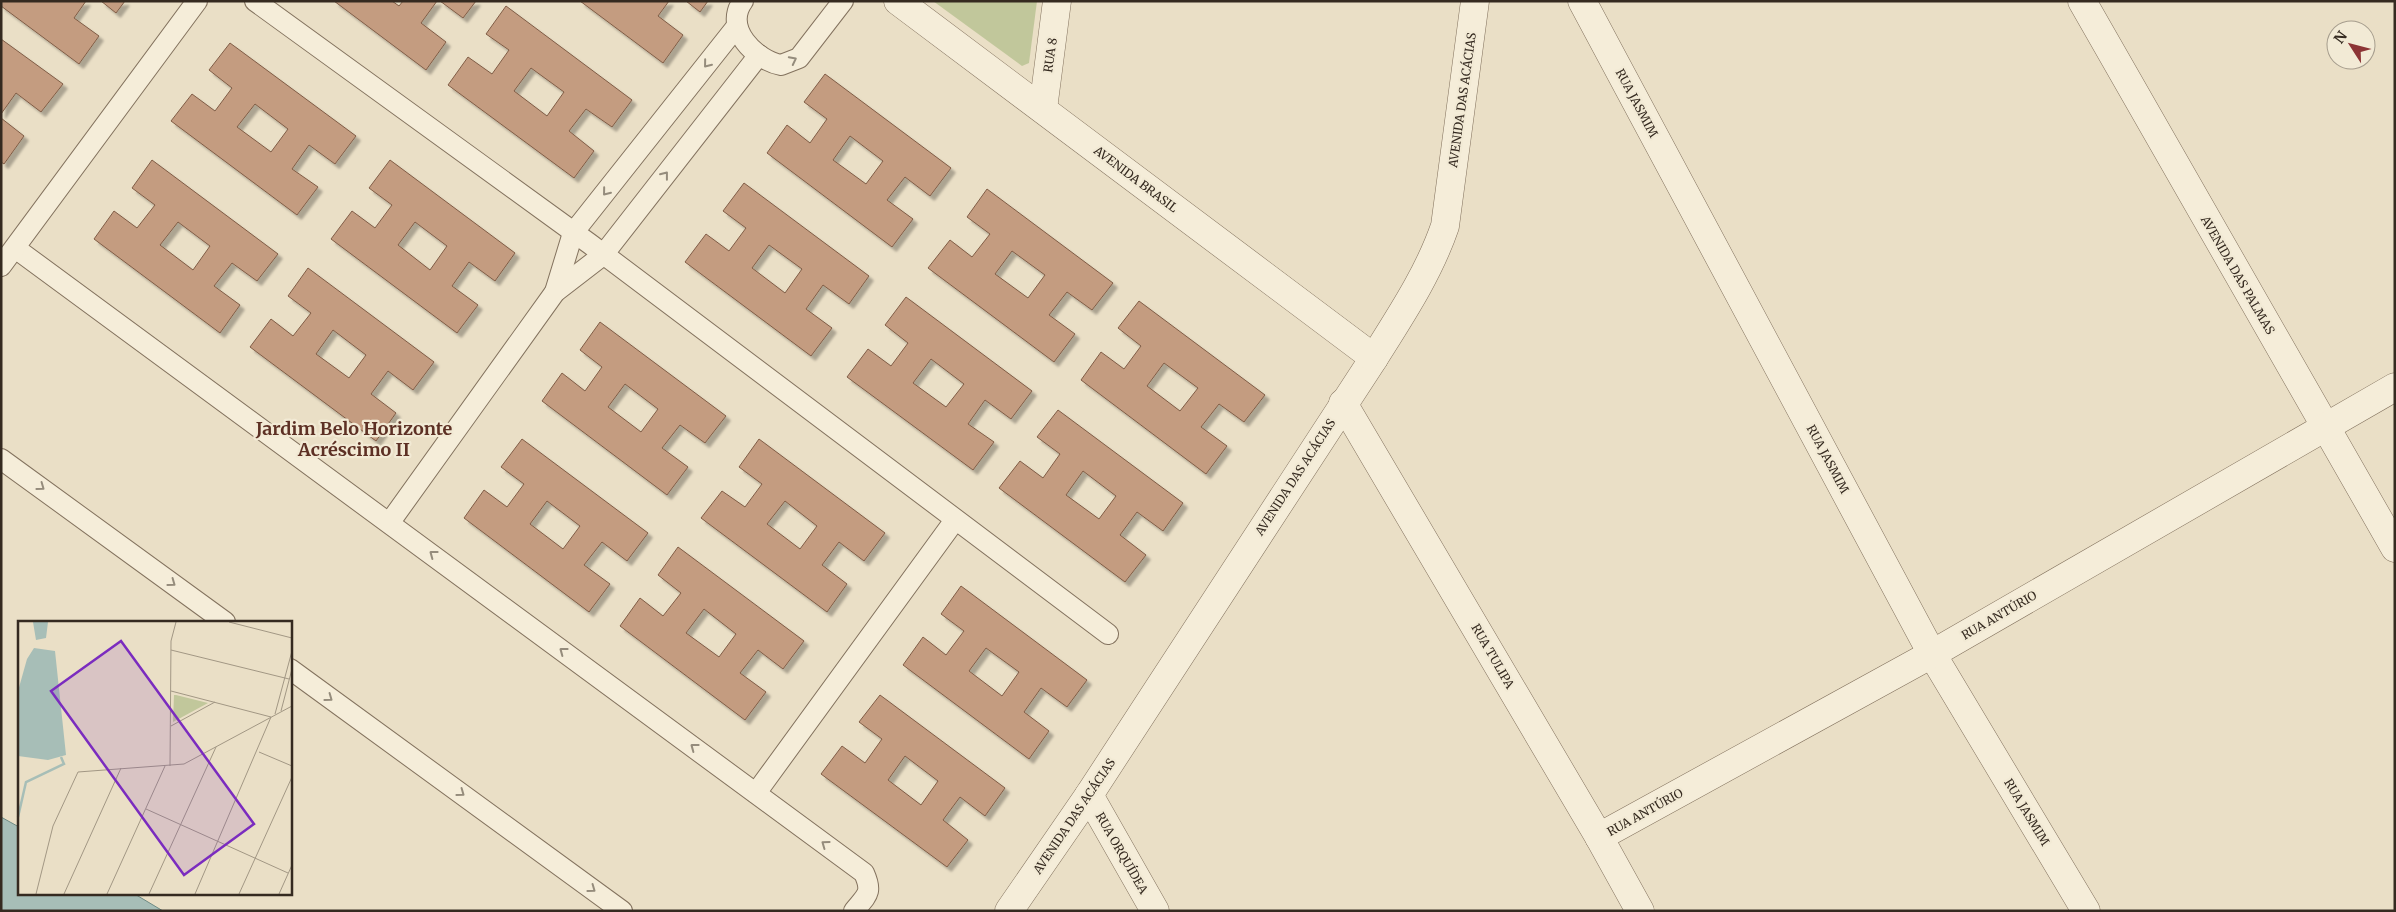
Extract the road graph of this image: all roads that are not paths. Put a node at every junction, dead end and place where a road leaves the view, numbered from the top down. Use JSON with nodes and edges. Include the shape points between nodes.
{"nodes":[{"id":1,"x":197,"y":1,"type":"edge"},
{"id":2,"x":255,"y":1,"type":"edge"},
{"id":3,"x":743,"y":1,"type":"edge"},
{"id":4,"x":843,"y":1,"type":"edge"},
{"id":5,"x":898,"y":1,"type":"edge"},
{"id":6,"x":1057,"y":1,"type":"edge"},
{"id":7,"x":1475,"y":1,"type":"edge"},
{"id":8,"x":1582,"y":1,"type":"edge"},
{"id":9,"x":2082,"y":1,"type":"edge"},
{"id":10,"x":737,"y":26,"type":"junction"},
{"id":11,"x":759,"y":55,"type":"junction"},
{"id":12,"x":1043,"y":109,"type":"junction"},
{"id":13,"x":572,"y":233,"type":"junction"},
{"id":14,"x":15,"y":248,"type":"junction"},
{"id":15,"x":603,"y":255,"type":"junction"},
{"id":16,"x":1,"y":266,"type":"edge"},
{"id":17,"x":555,"y":292,"type":"junction"},
{"id":18,"x":1374,"y":358,"type":"junction"},
{"id":19,"x":2395,"y":387,"type":"edge"},
{"id":20,"x":1344,"y":403,"type":"junction"},
{"id":21,"x":2324,"y":427,"type":"junction"},
{"id":22,"x":1,"y":459,"type":"edge"},
{"id":23,"x":955,"y":520,"type":"junction"},
{"id":24,"x":390,"y":522,"type":"junction"},
{"id":25,"x":2395,"y":548,"type":"edge"},
{"id":26,"x":224,"y":621,"type":"edge"},
{"id":27,"x":1108,"y":634,"type":"dead end"},
{"id":28,"x":1932,"y":654,"type":"junction"},
{"id":29,"x":291,"y":670,"type":"edge"},
{"id":30,"x":756,"y":793,"type":"junction"},
{"id":31,"x":1089,"y":795,"type":"junction"},
{"id":32,"x":1599,"y":837,"type":"junction"},
{"id":33,"x":622,"y":911,"type":"edge"},
{"id":34,"x":854,"y":911,"type":"edge"},
{"id":35,"x":1009,"y":911,"type":"edge"},
{"id":36,"x":1155,"y":911,"type":"edge"},
{"id":37,"x":1640,"y":911,"type":"edge"},
{"id":38,"x":2086,"y":911,"type":"edge"}],
"edges":[{"from":1,"to":14,"type":"lane"},
{"from":2,"to":13,"type":"lane"},
{"from":3,"to":10,"type":"lane","via":[[737,13]]},
{"from":11,"to":4,"type":"lane","one_way":true,"via":[[781,65],[799,58]]},
{"from":5,"to":12,"type":"street","name":"AVENIDA BRASIL"},
{"from":6,"to":12,"type":"street","name":"RUA 8"},
{"from":7,"to":18,"type":"street","name":"AVENIDA DAS ACÁCIAS","via":[[1445,226],[1412,298]]},
{"from":8,"to":28,"type":"street","name":"RUA JASMIM"},
{"from":9,"to":21,"type":"street","name":"AVENIDA DAS PALMAS"},
{"from":10,"to":11,"type":"lane"},
{"from":10,"to":13,"type":"lane","one_way":true},
{"from":15,"to":11,"type":"lane","one_way":true},
{"from":12,"to":18,"type":"street","name":"AVENIDA BRASIL"},
{"from":13,"to":15,"type":"lane"},
{"from":13,"to":17,"type":"lane"},
{"from":14,"to":16,"type":"lane"},
{"from":14,"to":24,"type":"lane"},
{"from":15,"to":17,"type":"lane"},
{"from":15,"to":23,"type":"lane"},
{"from":17,"to":24,"type":"lane"},
{"from":18,"to":20,"type":"street","name":"AVENIDA DAS ACÁCIAS"},
{"from":19,"to":21,"type":"street","name":"RUA ANTÚRIO"},
{"from":20,"to":31,"type":"street","name":"AVENIDA DAS ACÁCIAS"},
{"from":20,"to":32,"type":"street","name":"RUA TULIPA"},
{"from":21,"to":25,"type":"street","name":"AVENIDA DAS PALMAS"},
{"from":21,"to":28,"type":"street","name":"RUA ANTÚRIO"},
{"from":22,"to":26,"type":"lane","one_way":true},
{"from":23,"to":27,"type":"lane"},
{"from":23,"to":30,"type":"lane"},
{"from":30,"to":24,"type":"lane","one_way":true},
{"from":28,"to":32,"type":"street","name":"RUA ANTÚRIO"},
{"from":28,"to":38,"type":"street","name":"RUA JASMIM"},
{"from":29,"to":33,"type":"lane","one_way":true},
{"from":34,"to":30,"type":"lane","one_way":true,"via":[[868,894],[870,886],[864,873]]},
{"from":31,"to":35,"type":"street","name":"AVENIDA DAS ACÁCIAS"},
{"from":31,"to":36,"type":"street","name":"RUA ORQUÍDEA"},
{"from":32,"to":37,"type":"street","name":"RUA TULIPA"}]}
